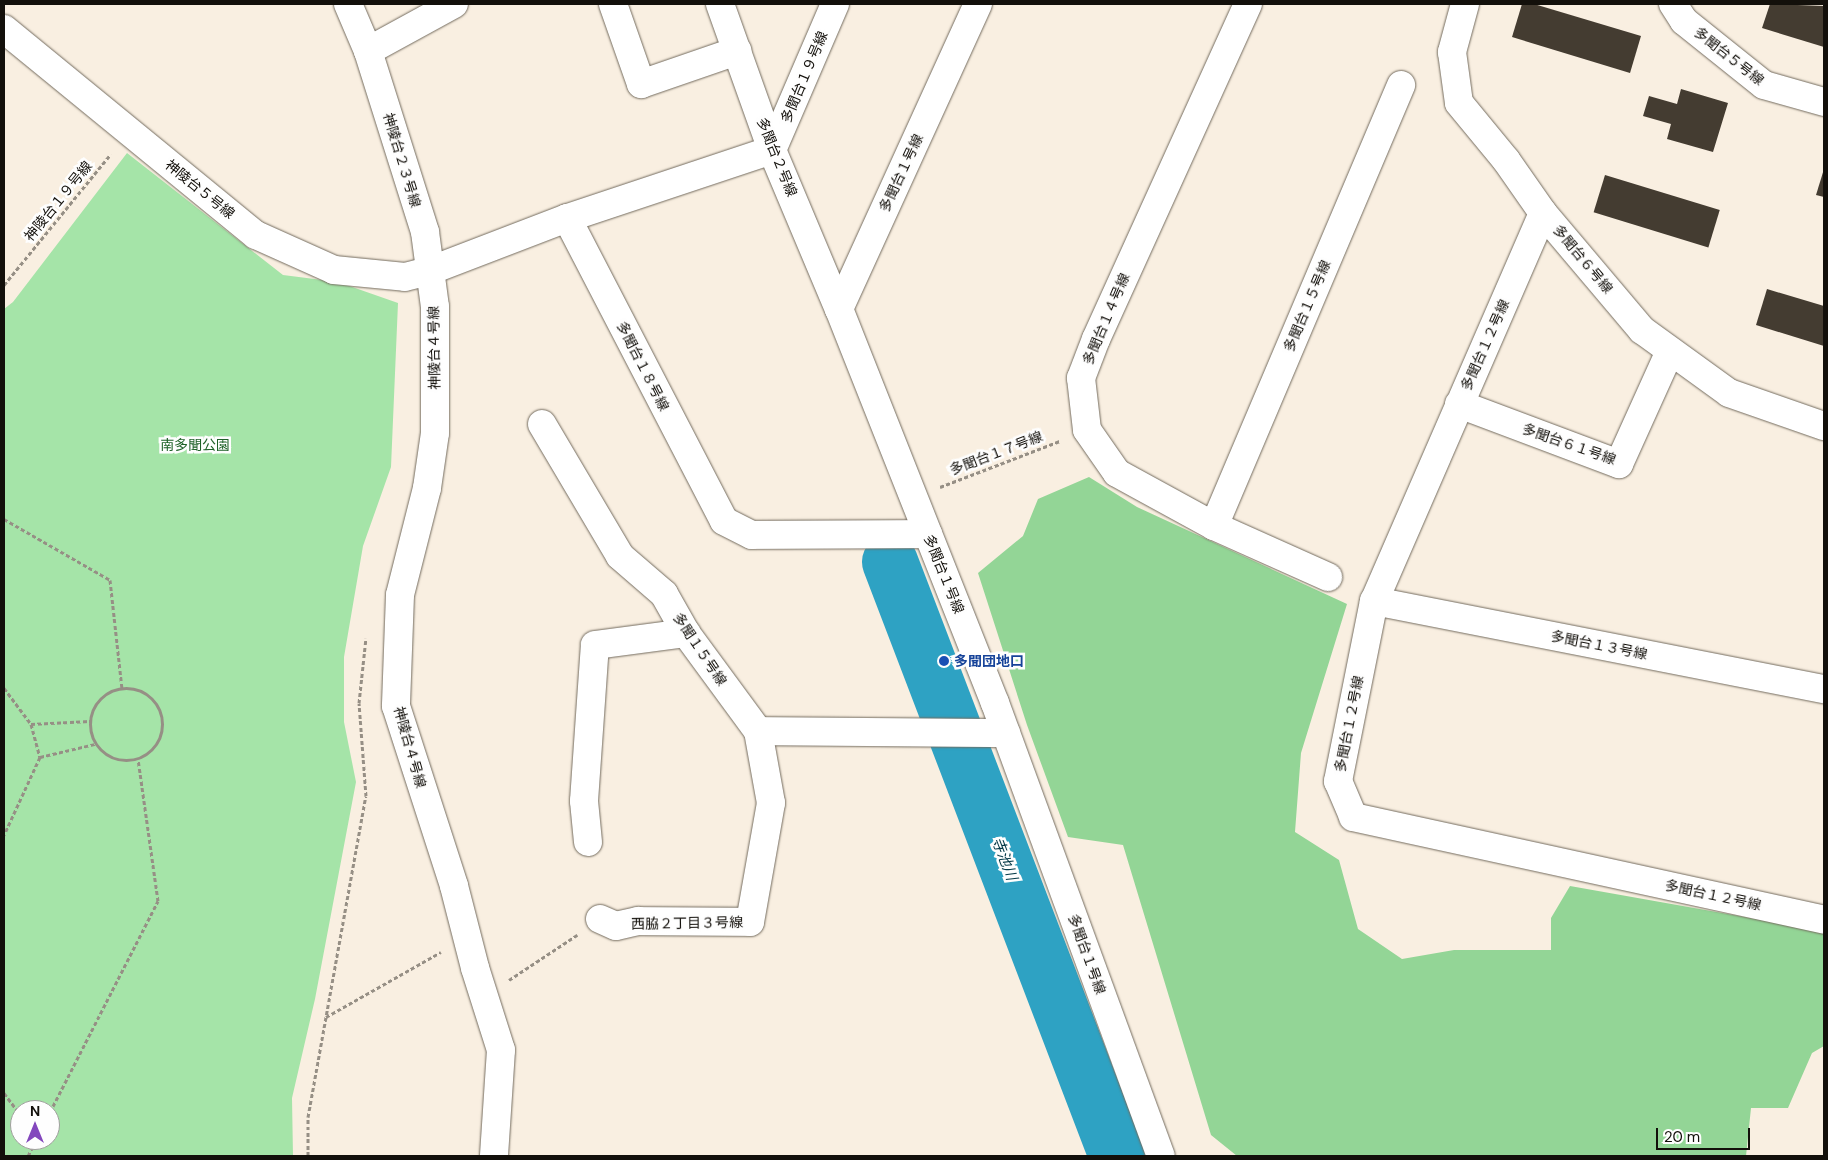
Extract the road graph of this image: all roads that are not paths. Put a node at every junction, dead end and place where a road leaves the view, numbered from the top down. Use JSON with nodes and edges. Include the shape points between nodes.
{"nodes":[{"id":1,"x":348,"y":4,"type":"edge"},
{"id":2,"x":454,"y":4,"type":"edge"},
{"id":3,"x":613,"y":4,"type":"edge"},
{"id":4,"x":720,"y":4,"type":"edge"},
{"id":5,"x":835,"y":4,"type":"edge"},
{"id":6,"x":978,"y":4,"type":"edge"},
{"id":7,"x":1248,"y":4,"type":"edge"},
{"id":8,"x":1465,"y":4,"type":"edge"},
{"id":9,"x":1673,"y":4,"type":"edge"},
{"id":10,"x":4,"y":28,"type":"edge"},
{"id":11,"x":368,"y":51,"type":"junction"},
{"id":12,"x":736,"y":51,"type":"junction"},
{"id":13,"x":1401,"y":85,"type":"dead end"},
{"id":14,"x":1824,"y":102,"type":"edge"},
{"id":15,"x":772,"y":150,"type":"junction"},
{"id":16,"x":1543,"y":213,"type":"junction"},
{"id":17,"x":567,"y":218,"type":"junction"},
{"id":18,"x":428,"y":271,"type":"junction"},
{"id":19,"x":839,"y":309,"type":"junction"},
{"id":20,"x":1670,"y":351,"type":"junction"},
{"id":21,"x":1459,"y":404,"type":"junction"},
{"id":22,"x":542,"y":424,"type":"dead end"},
{"id":23,"x":1824,"y":426,"type":"edge"},
{"id":24,"x":1214,"y":526,"type":"junction"},
{"id":25,"x":928,"y":534,"type":"junction"},
{"id":26,"x":1328,"y":577,"type":"dead end"},
{"id":27,"x":1374,"y":601,"type":"junction"},
{"id":28,"x":686,"y":633,"type":"junction"},
{"id":29,"x":1824,"y":690,"type":"edge"},
{"id":30,"x":758,"y":730,"type":"junction"},
{"id":31,"x":1006,"y":733,"type":"junction"},
{"id":32,"x":588,"y":842,"type":"dead end"},
{"id":33,"x":600,"y":920,"type":"road end"},
{"id":34,"x":1824,"y":920,"type":"edge"},
{"id":35,"x":494,"y":1156,"type":"edge"},
{"id":36,"x":1161,"y":1156,"type":"edge"}],
"edges":[{"from":1,"to":11,"type":"street","name":"神陵台２３号線"},
{"from":2,"to":11,"type":"street"},
{"from":3,"to":12,"type":"street","via":[[641,84]]},
{"from":4,"to":12,"type":"street","name":"多聞台２号線"},
{"from":5,"to":15,"type":"street","name":"多聞台１９号線"},
{"from":6,"to":19,"type":"street","name":"多聞台１号線"},
{"from":7,"to":24,"type":"street","name":"多聞台１４号線","via":[[1096,338],[1082,378],[1087,430],[1118,473]]},
{"from":8,"to":16,"type":"street","name":"多聞台６号線","via":[[1452,52],[1459,103],[1506,160]]},
{"from":9,"to":14,"type":"street","name":"多聞台５号線","via":[[1684,21],[1764,85]]},
{"from":10,"to":18,"type":"street","name":"神陵台５号線","via":[[256,235],[334,270],[405,277]]},
{"from":11,"to":18,"type":"street","name":"神陵台２３号線","via":[[425,232]]},
{"from":12,"to":15,"type":"street","name":"多聞台２号線"},
{"from":13,"to":24,"type":"street","name":"多聞台１５号線"},
{"from":15,"to":17,"type":"street"},
{"from":15,"to":19,"type":"street","name":"多聞台２号線"},
{"from":16,"to":20,"type":"street","name":"多聞台６号線","via":[[1642,330]]},
{"from":16,"to":21,"type":"street","name":"多聞台１２号線"},
{"from":17,"to":18,"type":"street","name":"神陵台５号線"},
{"from":17,"to":25,"type":"street","name":"多聞台１８号線","via":[[724,521],[752,535]]},
{"from":18,"to":35,"type":"street","name":"神陵台４号線","via":[[434,307],[435,432],[427,488],[400,595],[396,706],[454,886],[501,1050]]},
{"from":19,"to":25,"type":"street","name":"多聞台１号線"},
{"from":20,"to":21,"type":"street","name":"多聞台６１号線","via":[[1619,464]]},
{"from":20,"to":23,"type":"street","name":"多聞台６号線","via":[[1729,393]]},
{"from":21,"to":27,"type":"street","name":"多聞台１２号線"},
{"from":22,"to":28,"type":"street","name":"多聞１５号線","via":[[620,556],[664,594]]},
{"from":24,"to":26,"type":"street"},
{"from":25,"to":31,"type":"street","name":"多聞台１号線"},
{"from":27,"to":29,"type":"street","name":"多聞台１３号線"},
{"from":27,"to":34,"type":"street","name":"多聞台１２号線","via":[[1338,781],[1353,817]]},
{"from":28,"to":30,"type":"street","name":"多聞１５号線"},
{"from":28,"to":32,"type":"street","via":[[595,645],[584,801]]},
{"from":30,"to":31,"type":"street"},
{"from":30,"to":33,"type":"street","name":"西脇２丁目３号線","via":[[771,803],[750,922],[638,920],[616,926]]},
{"from":31,"to":36,"type":"street","name":"多聞台１号線"}]}
